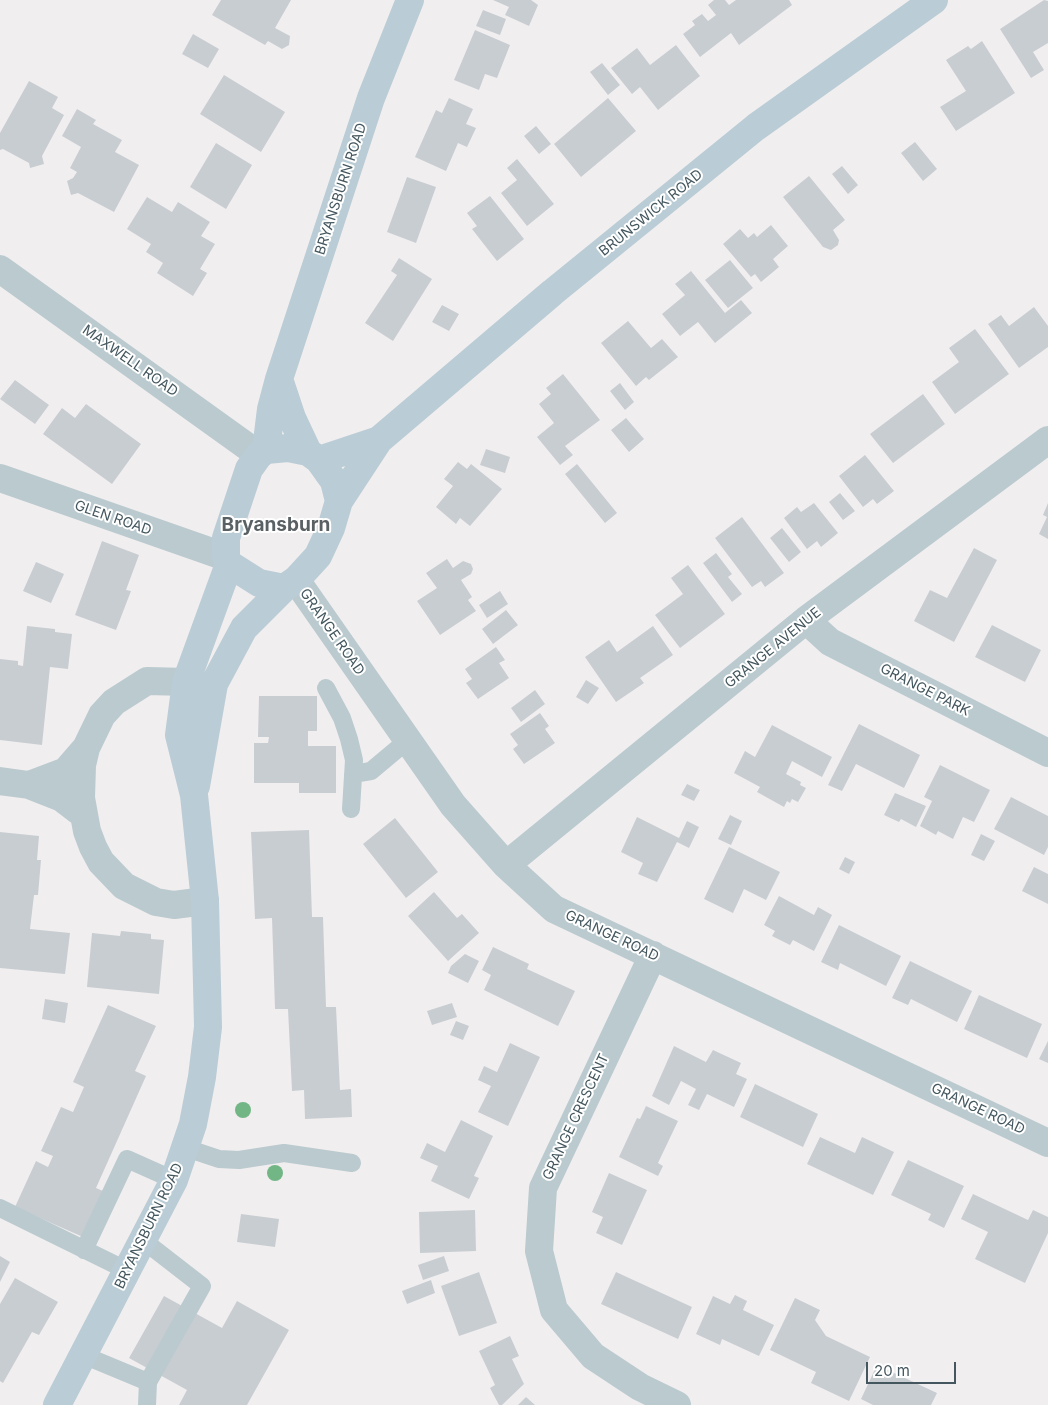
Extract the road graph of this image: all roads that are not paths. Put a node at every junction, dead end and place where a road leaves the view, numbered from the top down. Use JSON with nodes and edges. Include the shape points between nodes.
{"nodes":[{"id":1,"x":410,"y":0,"type":"edge"},
{"id":2,"x":934,"y":0,"type":"edge"},
{"id":3,"x":0,"y":269,"type":"edge"},
{"id":4,"x":279,"y":380,"type":"junction"},
{"id":5,"x":379,"y":440,"type":"junction"},
{"id":6,"x":1048,"y":440,"type":"edge"},
{"id":7,"x":262,"y":453,"type":"junction"},
{"id":8,"x":314,"y":456,"type":"junction"},
{"id":9,"x":0,"y":478,"type":"edge"},
{"id":10,"x":339,"y":501,"type":"junction"},
{"id":11,"x":228,"y":561,"type":"junction"},
{"id":12,"x":290,"y":584,"type":"junction"},
{"id":13,"x":806,"y":620,"type":"junction"},
{"id":14,"x":186,"y":682,"type":"junction"},
{"id":15,"x":326,"y":688,"type":"dead end"},
{"id":16,"x":408,"y":740,"type":"junction"},
{"id":17,"x":86,"y":748,"type":"junction"},
{"id":18,"x":1048,"y":752,"type":"edge"},
{"id":19,"x":353,"y":774,"type":"junction"},
{"id":20,"x":0,"y":781,"type":"edge"},
{"id":21,"x":29,"y":785,"type":"junction"},
{"id":22,"x":194,"y":795,"type":"junction"},
{"id":23,"x":350,"y":808,"type":"dead end"},
{"id":24,"x":83,"y":814,"type":"junction"},
{"id":25,"x":506,"y":865,"type":"junction"},
{"id":26,"x":205,"y":901,"type":"junction"},
{"id":27,"x":652,"y":955,"type":"junction"},
{"id":28,"x":1048,"y":1143,"type":"edge"},
{"id":29,"x":186,"y":1148,"type":"junction"},
{"id":30,"x":352,"y":1163,"type":"dead end"},
{"id":31,"x":174,"y":1180,"type":"junction"},
{"id":32,"x":0,"y":1208,"type":"edge"},
{"id":33,"x":144,"y":1241,"type":"junction"},
{"id":34,"x":84,"y":1250,"type":"junction"},
{"id":35,"x":128,"y":1271,"type":"junction"},
{"id":36,"x":82,"y":1355,"type":"junction"},
{"id":37,"x":148,"y":1382,"type":"junction"},
{"id":38,"x":57,"y":1405,"type":"edge"},
{"id":39,"x":147,"y":1405,"type":"edge"},
{"id":40,"x":678,"y":1405,"type":"edge"}],
"edges":[{"from":1,"to":4,"type":"main road","name":"BRYANSBURN ROAD","via":[[371,98]]},
{"from":2,"to":5,"type":"main road","name":"BRUNSWICK ROAD","via":[[756,127],[553,292]]},
{"from":3,"to":7,"type":"street","name":"MAXWELL ROAD"},
{"from":4,"to":7,"type":"main road","name":"BRYANSBURN ROAD"},
{"from":4,"to":8,"type":"main road","via":[[292,418]]},
{"from":5,"to":8,"type":"main road","name":"BRUNSWICK ROAD"},
{"from":5,"to":10,"type":"main road","name":"BRUNSWICK ROAD"},
{"from":6,"to":13,"type":"street","name":"GRANGE AVENUE"},
{"from":7,"to":8,"type":"main road","via":[[288,448]]},
{"from":7,"to":11,"type":"main road","via":[[249,469],[226,538]]},
{"from":8,"to":10,"type":"main road","via":[[334,481]]},
{"from":9,"to":11,"type":"street","name":"GLEN ROAD"},
{"from":10,"to":12,"type":"main road","via":[[318,556]]},
{"from":11,"to":12,"type":"main road","via":[[259,583]]},
{"from":11,"to":14,"type":"main road","name":"BRYANSBURN ROAD"},
{"from":12,"to":16,"type":"street","name":"GRANGE ROAD"},
{"from":12,"to":22,"type":"main road","name":"BRYANSBURN ROAD","via":[[244,628],[214,684]]},
{"from":13,"to":18,"type":"street","name":"GRANGE PARK","via":[[830,642]]},
{"from":13,"to":25,"type":"street","name":"GRANGE AVENUE"},
{"from":14,"to":17,"type":"street","via":[[147,681],[130,690],[102,716]]},
{"from":14,"to":22,"type":"main road","name":"BRYANSBURN ROAD","via":[[179,735]]},
{"from":15,"to":19,"type":"lane","via":[[349,738],[354,760]]},
{"from":16,"to":19,"type":"lane","via":[[372,771]]},
{"from":16,"to":25,"type":"street","name":"GRANGE ROAD","via":[[453,805]]},
{"from":17,"to":21,"type":"street","via":[[66,771]]},
{"from":17,"to":24,"type":"street","via":[[81,782]]},
{"from":19,"to":23,"type":"lane"},
{"from":20,"to":21,"type":"street"},
{"from":21,"to":24,"type":"street","via":[[62,798]]},
{"from":22,"to":26,"type":"main road","name":"BRYANSBURN ROAD"},
{"from":24,"to":26,"type":"street","via":[[101,862],[124,886],[156,902],[174,905]]},
{"from":25,"to":27,"type":"street","name":"GRANGE ROAD","via":[[554,909]]},
{"from":26,"to":29,"type":"main road","name":"BRYANSBURN ROAD","via":[[208,1027],[202,1077]]},
{"from":27,"to":28,"type":"street","name":"GRANGE ROAD"},
{"from":27,"to":40,"type":"street","name":"GRANGE CRESCENT","via":[[543,1188],[539,1251],[554,1310],[593,1356],[640,1387]]},
{"from":29,"to":30,"type":"lane","via":[[219,1159],[239,1160],[284,1153]]},
{"from":29,"to":31,"type":"main road","name":"BRYANSBURN ROAD"},
{"from":31,"to":33,"type":"main road","name":"BRYANSBURN ROAD"},
{"from":31,"to":34,"type":"lane","via":[[127,1159]]},
{"from":32,"to":34,"type":"lane"},
{"from":33,"to":35,"type":"main road","name":"BRYANSBURN ROAD"},
{"from":33,"to":37,"type":"lane","via":[[202,1286]]},
{"from":34,"to":35,"type":"lane"},
{"from":35,"to":36,"type":"main road","name":"BRYANSBURN ROAD"},
{"from":36,"to":37,"type":"lane"},
{"from":36,"to":38,"type":"main road","name":"BRYANSBURN ROAD"},
{"from":37,"to":39,"type":"lane"}]}
